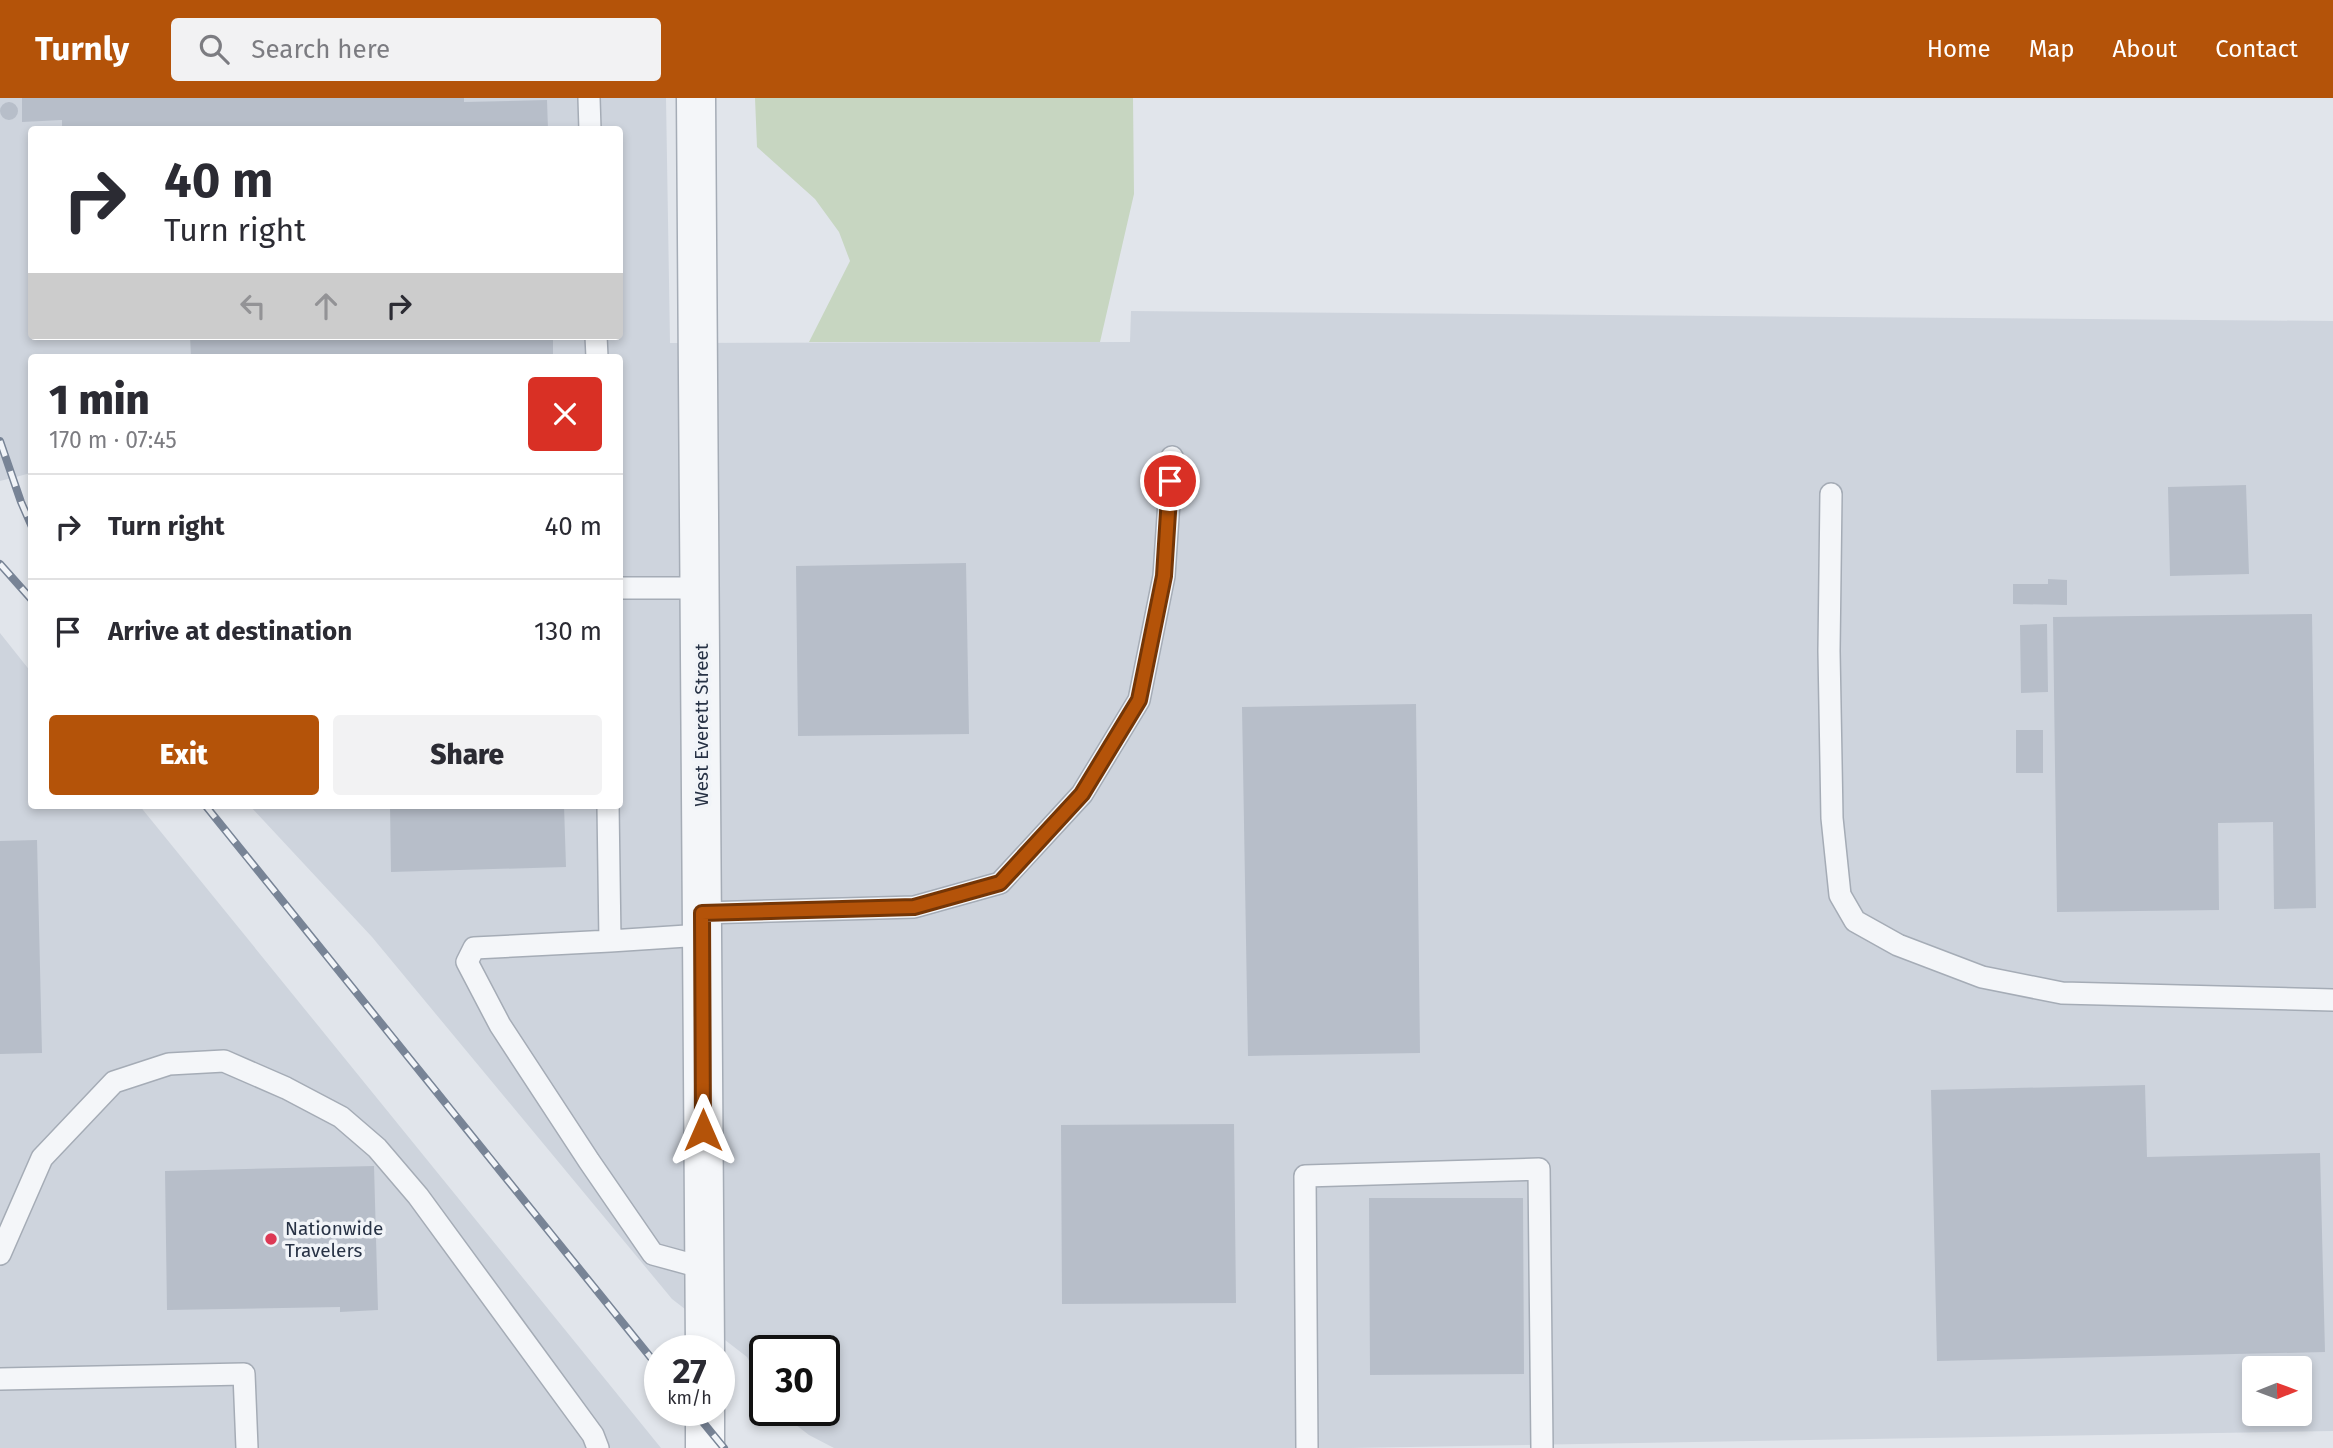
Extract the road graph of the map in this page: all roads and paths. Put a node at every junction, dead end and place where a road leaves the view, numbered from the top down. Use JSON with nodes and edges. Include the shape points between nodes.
{"nodes":[{"id":1,"x":589,"y":98,"type":"edge"},
{"id":2,"x":696,"y":98,"type":"edge"},
{"id":3,"x":590,"y":126,"type":"edge"},
{"id":4,"x":1172,"y":457,"type":"dead end"},
{"id":5,"x":1831,"y":494,"type":"dead end"},
{"id":6,"x":623,"y":588,"type":"edge"},
{"id":7,"x":699,"y":588,"type":"junction"},
{"id":8,"x":608,"y":809,"type":"edge"},
{"id":9,"x":702,"y":924,"type":"junction"},
{"id":10,"x":610,"y":941,"type":"junction"},
{"id":11,"x":2333,"y":1000,"type":"edge"},
{"id":12,"x":0,"y":1254,"type":"edge"},
{"id":13,"x":704,"y":1269,"type":"junction"},
{"id":14,"x":705,"y":1335,"type":"edge"},
{"id":15,"x":0,"y":1379,"type":"edge"},
{"id":16,"x":705,"y":1426,"type":"edge"},
{"id":17,"x":247,"y":1448,"type":"edge"},
{"id":18,"x":598,"y":1448,"type":"edge"},
{"id":19,"x":705,"y":1448,"type":"edge"},
{"id":20,"x":1307,"y":1448,"type":"edge"},
{"id":21,"x":1542,"y":1448,"type":"edge"}],
"edges":[{"from":1,"to":3,"type":"lane"},
{"from":2,"to":7,"type":"street","name":"West Everett Street"},
{"from":4,"to":9,"type":"lane","via":[[1164,576],[1139,700],[1082,794],[1000,883],[914,907]]},
{"from":5,"to":11,"type":"lane","via":[[1832,818],[1840,895],[1855,921],[1898,945],[1982,977],[2062,993]]},
{"from":6,"to":7,"type":"lane"},
{"from":7,"to":9,"type":"street","name":"West Everett Street"},
{"from":8,"to":10,"type":"lane"},
{"from":9,"to":10,"type":"lane"},
{"from":9,"to":13,"type":"street","name":"West Everett Street"},
{"from":10,"to":13,"type":"lane","via":[[474,948],[467,962],[500,1025],[653,1254]]},
{"from":12,"to":18,"type":"lane","via":[[42,1158],[114,1082],[169,1064],[224,1061],[341,1117],[377,1148],[418,1196]]},
{"from":13,"to":14,"type":"street","name":"West Everett Street"},
{"from":15,"to":17,"type":"lane","via":[[244,1374]]},
{"from":16,"to":19,"type":"street"},
{"from":20,"to":21,"type":"lane","via":[[1305,1176],[1539,1169]]}]}
